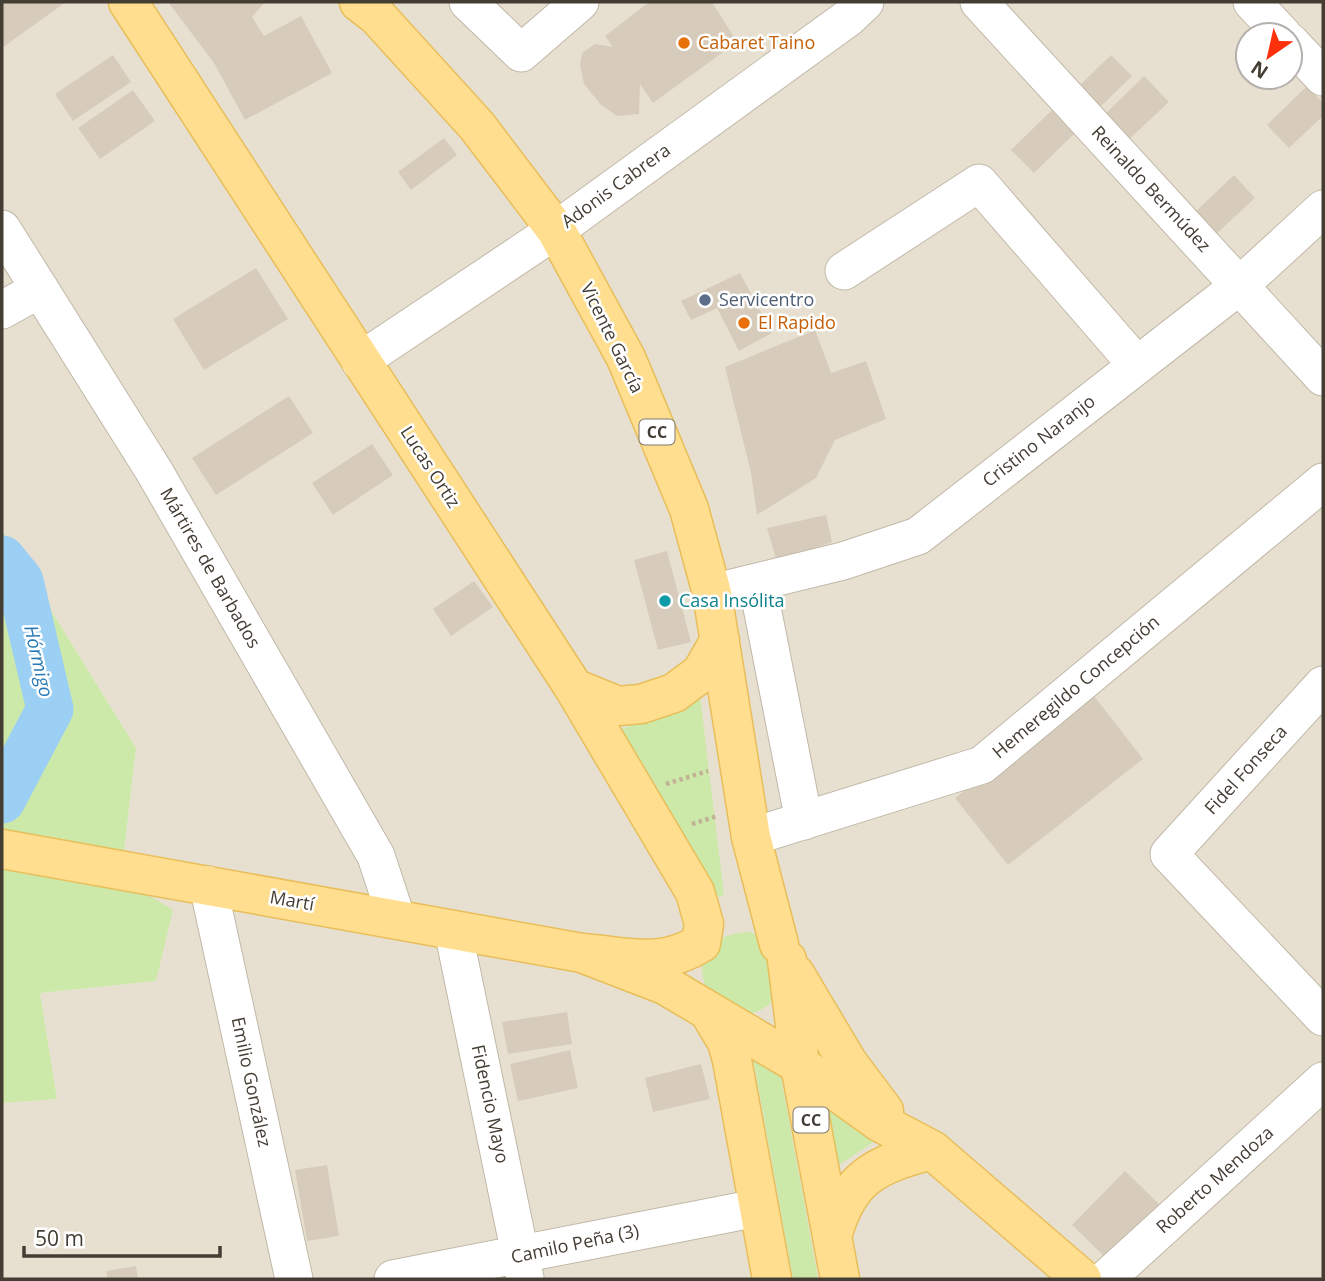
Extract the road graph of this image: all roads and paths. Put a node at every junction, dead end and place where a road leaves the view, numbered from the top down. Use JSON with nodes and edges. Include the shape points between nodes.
{"nodes":[{"id":1,"x":128,"y":2,"type":"edge"},
{"id":2,"x":359,"y":2,"type":"edge"},
{"id":3,"x":468,"y":2,"type":"edge"},
{"id":4,"x":580,"y":2,"type":"edge"},
{"id":5,"x":865,"y":2,"type":"edge"},
{"id":6,"x":979,"y":2,"type":"edge"},
{"id":7,"x":1252,"y":2,"type":"edge"},
{"id":8,"x":1270,"y":21,"type":"edge"},
{"id":9,"x":1304,"y":57,"type":"edge"},
{"id":10,"x":1323,"y":77,"type":"edge"},
{"id":11,"x":1323,"y":209,"type":"edge"},
{"id":12,"x":2,"y":229,"type":"edge"},
{"id":13,"x":556,"y":230,"type":"junction"},
{"id":14,"x":844,"y":271,"type":"dead end"},
{"id":15,"x":1239,"y":286,"type":"junction"},
{"id":16,"x":40,"y":289,"type":"junction"},
{"id":17,"x":2,"y":310,"type":"edge"},
{"id":18,"x":360,"y":361,"type":"junction"},
{"id":19,"x":1137,"y":365,"type":"junction"},
{"id":20,"x":1323,"y":377,"type":"edge"},
{"id":21,"x":1323,"y":482,"type":"edge"},
{"id":22,"x":757,"y":582,"type":"junction"},
{"id":23,"x":712,"y":593,"type":"junction"},
{"id":24,"x":720,"y":640,"type":"junction"},
{"id":25,"x":1323,"y":685,"type":"edge"},
{"id":26,"x":574,"y":688,"type":"junction"},
{"id":27,"x":741,"y":761,"type":"junction"},
{"id":28,"x":635,"y":793,"type":"junction"},
{"id":29,"x":804,"y":821,"type":"junction"},
{"id":30,"x":749,"y":822,"type":"junction"},
{"id":31,"x":661,"y":834,"type":"junction"},
{"id":32,"x":2,"y":849,"type":"edge"},
{"id":33,"x":208,"y":885,"type":"junction"},
{"id":34,"x":397,"y":920,"type":"junction"},
{"id":35,"x":453,"y":930,"type":"junction"},
{"id":36,"x":701,"y":943,"type":"junction"},
{"id":37,"x":783,"y":952,"type":"junction"},
{"id":38,"x":582,"y":953,"type":"junction"},
{"id":39,"x":708,"y":1010,"type":"junction"},
{"id":40,"x":1323,"y":1017,"type":"edge"},
{"id":41,"x":800,"y":1065,"type":"junction"},
{"id":42,"x":1323,"y":1081,"type":"edge"},
{"id":43,"x":932,"y":1150,"type":"junction"},
{"id":44,"x":757,"y":1208,"type":"junction"},
{"id":45,"x":832,"y":1237,"type":"junction"},
{"id":46,"x":523,"y":1267,"type":"edge"},
{"id":47,"x":294,"y":1279,"type":"edge"},
{"id":48,"x":393,"y":1279,"type":"edge"},
{"id":49,"x":772,"y":1279,"type":"edge"},
{"id":50,"x":839,"y":1279,"type":"edge"},
{"id":51,"x":1082,"y":1279,"type":"edge"},
{"id":52,"x":1106,"y":1279,"type":"edge"}],
"edges":[{"from":1,"to":18,"type":"main road","name":"Lucas Ortiz"},
{"from":2,"to":13,"type":"main road","name":"Vicente García","number":"CC","via":[[477,126]]},
{"from":3,"to":4,"type":"street","via":[[521,53]]},
{"from":5,"to":13,"type":"street","name":"Adonis Cabrera"},
{"from":6,"to":15,"type":"street","name":"Reinaldo Bermúdez"},
{"from":7,"to":8,"type":"street"},
{"from":9,"to":10,"type":"street"},
{"from":11,"to":15,"type":"street","name":"Cristino Naranjo"},
{"from":12,"to":16,"type":"street","name":"Mártires de Barbados"},
{"from":13,"to":18,"type":"street","name":"Adonis Cabrera"},
{"from":13,"to":23,"type":"main road","name":"Vicente García","number":"CC","via":[[625,358],[688,509]]},
{"from":14,"to":19,"type":"street","via":[[979,183]]},
{"from":15,"to":19,"type":"street","name":"Cristino Naranjo"},
{"from":15,"to":20,"type":"street","name":"Reinaldo Bermúdez"},
{"from":16,"to":17,"type":"street"},
{"from":16,"to":34,"type":"street","name":"Mártires de Barbados","via":[[154,471],[369,844]]},
{"from":18,"to":26,"type":"main road","name":"Lucas Ortiz"},
{"from":19,"to":22,"type":"street","name":"Cristino Naranjo","via":[[918,536]]},
{"from":21,"to":29,"type":"street","name":"Hemeregildo Concepción","via":[[982,765]]},
{"from":22,"to":23,"type":"street","name":"Cristino Naranjo"},
{"from":22,"to":29,"type":"street"},
{"from":23,"to":24,"type":"main road","name":"Vicente García","number":"CC"},
{"from":24,"to":26,"type":"main road","via":[[701,673],[674,693],[641,704],[618,706]]},
{"from":24,"to":27,"type":"main road","name":"Vicente García","number":"CC"},
{"from":25,"to":40,"type":"street","name":"Fidel Fonseca","via":[[1169,855]]},
{"from":26,"to":28,"type":"main road","name":"Lucas Ortiz"},
{"from":27,"to":28,"type":"path"},
{"from":27,"to":30,"type":"main road","name":"Vicente García","number":"CC"},
{"from":28,"to":31,"type":"main road","name":"Lucas Ortiz"},
{"from":29,"to":30,"type":"street","name":"Hemeregildo Concepción"},
{"from":30,"to":31,"type":"path"},
{"from":30,"to":37,"type":"main road","name":"Vicente García","number":"CC"},
{"from":31,"to":36,"type":"main road","name":"Lucas Ortiz","via":[[695,892],[704,924]]},
{"from":32,"to":33,"type":"main road","name":"Martí"},
{"from":33,"to":34,"type":"main road","name":"Martí"},
{"from":33,"to":47,"type":"street","name":"Emilio González"},
{"from":34,"to":35,"type":"main road","name":"Martí"},
{"from":35,"to":38,"type":"main road","name":"Martí"},
{"from":35,"to":46,"type":"street","name":"Fidencio Mayo"},
{"from":36,"to":37,"type":"main road","name":"Martí","via":[[713,932],[743,924],[757,927]]},
{"from":36,"to":38,"type":"main road","name":"Martí","via":[[680,956],[659,961]]},
{"from":36,"to":39,"type":"main road","name":"Lucas Ortiz","via":[[691,978]]},
{"from":37,"to":39,"type":"main road","via":[[788,975],[785,990],[766,1014],[736,1021]]},
{"from":37,"to":41,"type":"main road","number":"CC"},
{"from":37,"to":43,"type":"main road","via":[[848,1063],[885,1112]]},
{"from":38,"to":39,"type":"main road","name":"Martí","via":[[638,972]]},
{"from":39,"to":41,"type":"main road"},
{"from":39,"to":44,"type":"main road","name":"Lucas Ortiz","via":[[732,1060]]},
{"from":41,"to":43,"type":"main road","via":[[881,1123]]},
{"from":41,"to":45,"type":"main road","number":"CC"},
{"from":42,"to":52,"type":"street","name":"Roberto Mendoza"},
{"from":43,"to":45,"type":"main road","via":[[893,1160],[869,1173],[840,1208]]},
{"from":43,"to":51,"type":"main road"},
{"from":44,"to":46,"type":"street","name":"Camilo Peña (3)"},
{"from":44,"to":49,"type":"main road","name":"Lucas Ortiz"},
{"from":45,"to":50,"type":"main road","number":"CC"},
{"from":46,"to":48,"type":"street","name":"Camilo Peña (3)"}]}
